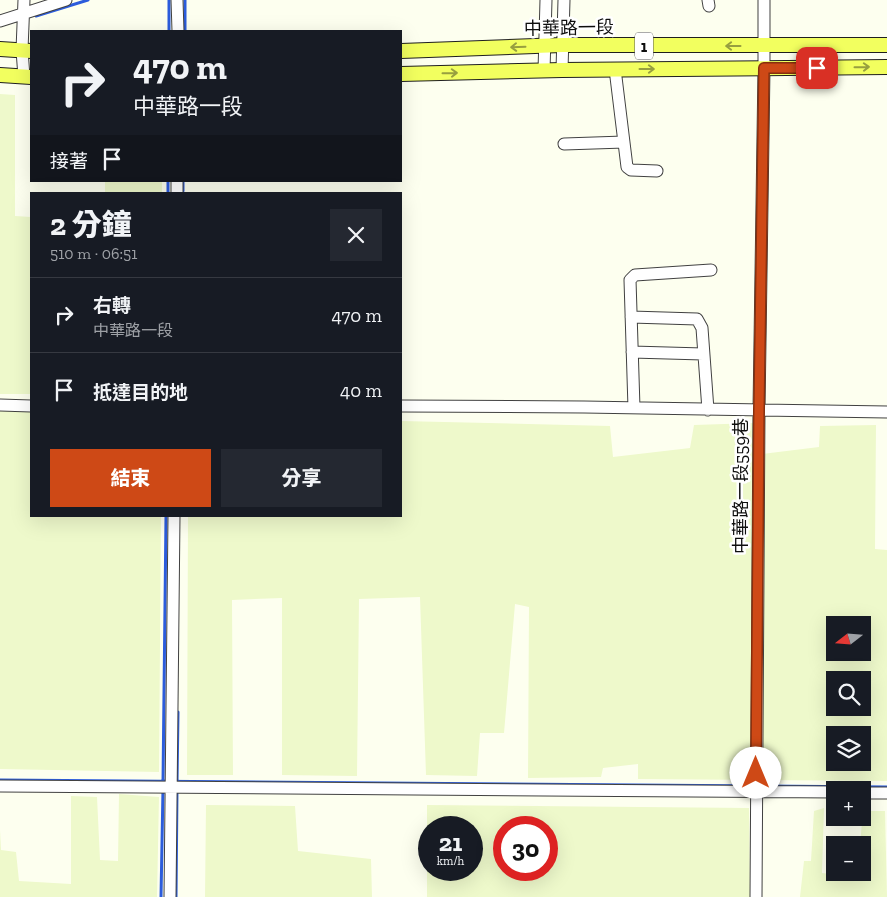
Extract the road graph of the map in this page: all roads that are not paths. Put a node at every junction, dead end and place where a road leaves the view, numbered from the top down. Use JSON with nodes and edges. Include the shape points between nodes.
{"nodes":[{"id":1,"x":24,"y":0,"type":"edge"},
{"id":2,"x":66,"y":0,"type":"edge"},
{"id":3,"x":177,"y":0,"type":"edge"},
{"id":4,"x":546,"y":0,"type":"edge"},
{"id":5,"x":564,"y":0,"type":"edge"},
{"id":6,"x":764,"y":0,"type":"edge"},
{"id":7,"x":23,"y":13,"type":"junction"},
{"id":8,"x":0,"y":21,"type":"edge"},
{"id":9,"x":178,"y":30,"type":"edge"},
{"id":10,"x":562,"y":45,"type":"junction"},
{"id":11,"x":887,"y":45,"type":"edge"},
{"id":12,"x":764,"y":46,"type":"junction"},
{"id":13,"x":544,"y":47,"type":"junction"},
{"id":14,"x":0,"y":49,"type":"edge"},
{"id":15,"x":27,"y":50,"type":"edge"},
{"id":16,"x":402,"y":51,"type":"edge"},
{"id":17,"x":887,"y":67,"type":"edge"},
{"id":18,"x":764,"y":68,"type":"junction"},
{"id":19,"x":562,"y":70,"type":"junction"},
{"id":20,"x":615,"y":70,"type":"junction"},
{"id":21,"x":544,"y":71,"type":"junction"},
{"id":22,"x":402,"y":74,"type":"edge"},
{"id":23,"x":0,"y":75,"type":"edge"},
{"id":24,"x":28,"y":77,"type":"edge"},
{"id":25,"x":624,"y":142,"type":"junction"},
{"id":26,"x":564,"y":144,"type":"dead end"},
{"id":27,"x":657,"y":171,"type":"dead end"},
{"id":28,"x":711,"y":270,"type":"dead end"},
{"id":29,"x":631,"y":317,"type":"junction"},
{"id":30,"x":632,"y":352,"type":"junction"},
{"id":31,"x":703,"y":354,"type":"junction"},
{"id":32,"x":0,"y":405,"type":"edge"},
{"id":33,"x":30,"y":406,"type":"edge"},
{"id":34,"x":402,"y":406,"type":"edge"},
{"id":35,"x":634,"y":408,"type":"junction"},
{"id":36,"x":708,"y":410,"type":"junction"},
{"id":37,"x":759,"y":410,"type":"junction"},
{"id":38,"x":887,"y":412,"type":"edge"},
{"id":39,"x":174,"y":517,"type":"edge"},
{"id":40,"x":0,"y":786,"type":"edge"},
{"id":41,"x":170,"y":788,"type":"junction"},
{"id":42,"x":756,"y":792,"type":"junction"},
{"id":43,"x":826,"y":792,"type":"edge"},
{"id":44,"x":871,"y":793,"type":"edge"},
{"id":45,"x":887,"y":793,"type":"edge"},
{"id":46,"x":170,"y":897,"type":"edge"},
{"id":47,"x":756,"y":897,"type":"edge"}],
"edges":[{"from":1,"to":7,"type":"street"},
{"from":2,"to":7,"type":"street"},
{"from":3,"to":9,"type":"street"},
{"from":4,"to":13,"type":"street"},
{"from":5,"to":10,"type":"street"},
{"from":6,"to":12,"type":"street","name":"中華路一段559巷"},
{"from":7,"to":8,"type":"street"},
{"from":7,"to":15,"type":"street"},
{"from":12,"to":10,"type":"main road","name":"中華路一段","number":"1","one_way":true},
{"from":10,"to":13,"type":"main road","name":"中華路一段","number":"1"},
{"from":10,"to":19,"type":"street"},
{"from":11,"to":12,"type":"main road","name":"中華路一段","number":"1"},
{"from":12,"to":18,"type":"street","name":"中華路一段559巷"},
{"from":13,"to":16,"type":"main road","name":"中華路一段","number":"1","one_way":true},
{"from":13,"to":21,"type":"street"},
{"from":14,"to":15,"type":"main road"},
{"from":15,"to":24,"type":"street"},
{"from":18,"to":17,"type":"main road","number":"1","one_way":true},
{"from":20,"to":18,"type":"main road","number":"1","one_way":true},
{"from":18,"to":37,"type":"street","name":"中華路一段559巷"},
{"from":19,"to":20,"type":"main road","number":"1"},
{"from":19,"to":21,"type":"main road","number":"1"},
{"from":20,"to":25,"type":"street"},
{"from":22,"to":21,"type":"main road","number":"1","one_way":true},
{"from":23,"to":24,"type":"main road"},
{"from":25,"to":26,"type":"street"},
{"from":25,"to":27,"type":"street","via":[[627,167]]},
{"from":28,"to":29,"type":"street","via":[[635,274],[630,280]]},
{"from":29,"to":30,"type":"street"},
{"from":29,"to":31,"type":"street","via":[[697,319],[702,328]]},
{"from":30,"to":31,"type":"street"},
{"from":30,"to":35,"type":"street"},
{"from":31,"to":36,"type":"street"},
{"from":32,"to":33,"type":"street"},
{"from":34,"to":35,"type":"street"},
{"from":35,"to":36,"type":"street"},
{"from":36,"to":37,"type":"street"},
{"from":37,"to":38,"type":"street"},
{"from":37,"to":42,"type":"street","name":"中華路一段559巷"},
{"from":39,"to":41,"type":"street"},
{"from":40,"to":41,"type":"street"},
{"from":41,"to":42,"type":"street"},
{"from":41,"to":46,"type":"street"},
{"from":42,"to":43,"type":"street"},
{"from":42,"to":47,"type":"street","name":"中華路一段559巷"},
{"from":44,"to":45,"type":"street"}]}
